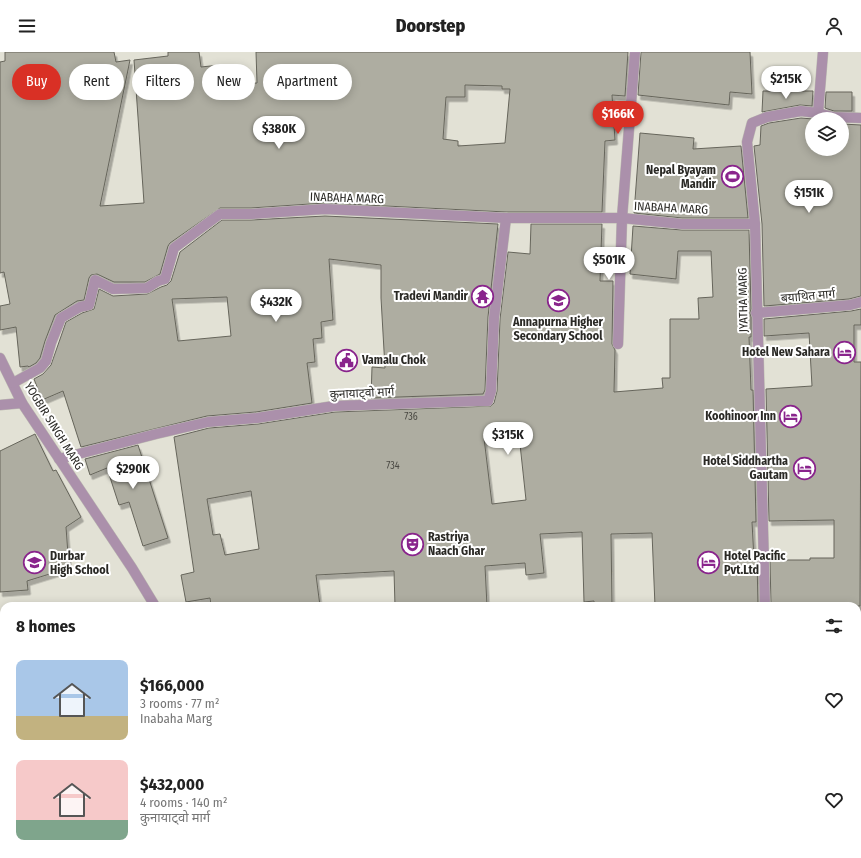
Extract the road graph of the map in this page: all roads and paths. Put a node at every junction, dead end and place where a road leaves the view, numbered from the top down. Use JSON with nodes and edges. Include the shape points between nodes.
{"nodes":[{"id":1,"x":634,"y":52,"type":"edge"},
{"id":2,"x":823,"y":52,"type":"edge"},
{"id":3,"x":810,"y":112,"type":"edge"},
{"id":4,"x":818,"y":112,"type":"edge"},
{"id":5,"x":849,"y":118,"type":"edge"},
{"id":6,"x":861,"y":118,"type":"edge"},
{"id":7,"x":506,"y":218,"type":"junction"},
{"id":8,"x":622,"y":218,"type":"junction"},
{"id":9,"x":755,"y":224,"type":"junction"},
{"id":10,"x":861,"y":302,"type":"edge"},
{"id":11,"x":756,"y":313,"type":"junction"},
{"id":12,"x":618,"y":344,"type":"dead end"},
{"id":13,"x":0,"y":358,"type":"edge"},
{"id":14,"x":13,"y":383,"type":"junction"},
{"id":15,"x":22,"y":403,"type":"junction"},
{"id":16,"x":0,"y":405,"type":"edge"},
{"id":17,"x":59,"y":459,"type":"junction"},
{"id":18,"x":153,"y":602,"type":"edge"},
{"id":19,"x":765,"y":602,"type":"edge"}],
"edges":[{"from":1,"to":8,"type":"street"},
{"from":2,"to":4,"type":"street"},
{"from":3,"to":9,"type":"street","name":"JYATHA MARG","via":[[767,117],[752,123],[746,142]]},
{"from":5,"to":6,"type":"street"},
{"from":7,"to":8,"type":"street","name":"INABAHA MARG"},
{"from":7,"to":14,"type":"street","name":"INABAHA MARG","via":[[325,209],[220,214],[174,248],[165,279],[147,288],[113,289],[95,280],[89,305],[61,318],[46,360],[40,368]]},
{"from":7,"to":17,"type":"street","name":"कुनायाट्वो मार्ग","via":[[494,318],[488,401],[334,406],[257,418],[208,422]]},
{"from":8,"to":9,"type":"street","name":"INABAHA MARG","via":[[682,224]]},
{"from":8,"to":12,"type":"street"},
{"from":9,"to":11,"type":"street","name":"JYATHA MARG"},
{"from":10,"to":11,"type":"street","name":"बयाथित मार्ग"},
{"from":11,"to":19,"type":"street","name":"JYATHA MARG"},
{"from":13,"to":14,"type":"street","name":"YOGBIR SINGH MARG"},
{"from":14,"to":15,"type":"street","name":"YOGBIR SINGH MARG"},
{"from":15,"to":16,"type":"street"},
{"from":15,"to":17,"type":"street","name":"YOGBIR SINGH MARG"},
{"from":17,"to":18,"type":"street","name":"YOGBIR SINGH MARG"}]}
